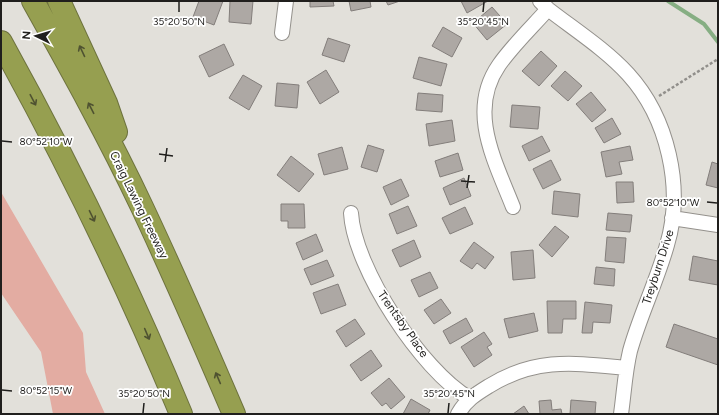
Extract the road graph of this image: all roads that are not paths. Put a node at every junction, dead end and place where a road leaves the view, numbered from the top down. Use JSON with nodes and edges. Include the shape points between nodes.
{"nodes":[{"id":1,"x":33,"y":1,"type":"edge"},
{"id":2,"x":59,"y":1,"type":"edge"},
{"id":3,"x":286,"y":1,"type":"edge"},
{"id":4,"x":544,"y":5,"type":"edge"},
{"id":5,"x":282,"y":32,"type":"dead end"},
{"id":6,"x":1,"y":42,"type":"edge"},
{"id":7,"x":1,"y":51,"type":"edge"},
{"id":8,"x":22,"y":80,"type":"junction"},
{"id":9,"x":141,"y":205,"type":"junction"},
{"id":10,"x":512,"y":207,"type":"dead end"},
{"id":11,"x":351,"y":213,"type":"dead end"},
{"id":12,"x":672,"y":218,"type":"junction"},
{"id":13,"x":718,"y":225,"type":"edge"},
{"id":14,"x":626,"y":368,"type":"junction"},
{"id":15,"x":469,"y":398,"type":"junction"},
{"id":16,"x":181,"y":414,"type":"edge"},
{"id":17,"x":234,"y":414,"type":"edge"},
{"id":18,"x":458,"y":414,"type":"edge"},
{"id":19,"x":621,"y":414,"type":"edge"}],
"edges":[{"from":9,"to":1,"type":"highway","name":"Craig Lawing Freeway","one_way":true},
{"from":9,"to":2,"type":"highway","one_way":true,"via":[[106,103]]},
{"from":3,"to":5,"type":"street"},
{"from":4,"to":10,"type":"street","via":[[500,64],[489,84],[484,105],[486,133]]},
{"from":4,"to":12,"type":"street","name":"Treyburn Drive","via":[[613,60],[628,74],[649,103],[661,127],[671,166]]},
{"from":6,"to":8,"type":"highway"},
{"from":7,"to":8,"type":"highway"},
{"from":8,"to":16,"type":"highway","one_way":true,"via":[[108,248]]},
{"from":17,"to":9,"type":"highway","name":"Craig Lawing Freeway","one_way":true},
{"from":11,"to":15,"type":"street","name":"Trentsby Place","via":[[357,247],[392,313],[439,372]]},
{"from":12,"to":13,"type":"street"},
{"from":12,"to":14,"type":"street","name":"Treyburn Drive","via":[[667,245]]},
{"from":14,"to":15,"type":"street","via":[[570,363],[544,364],[506,376]]},
{"from":14,"to":19,"type":"street","name":"Treyburn Drive"},
{"from":15,"to":18,"type":"street"}]}
